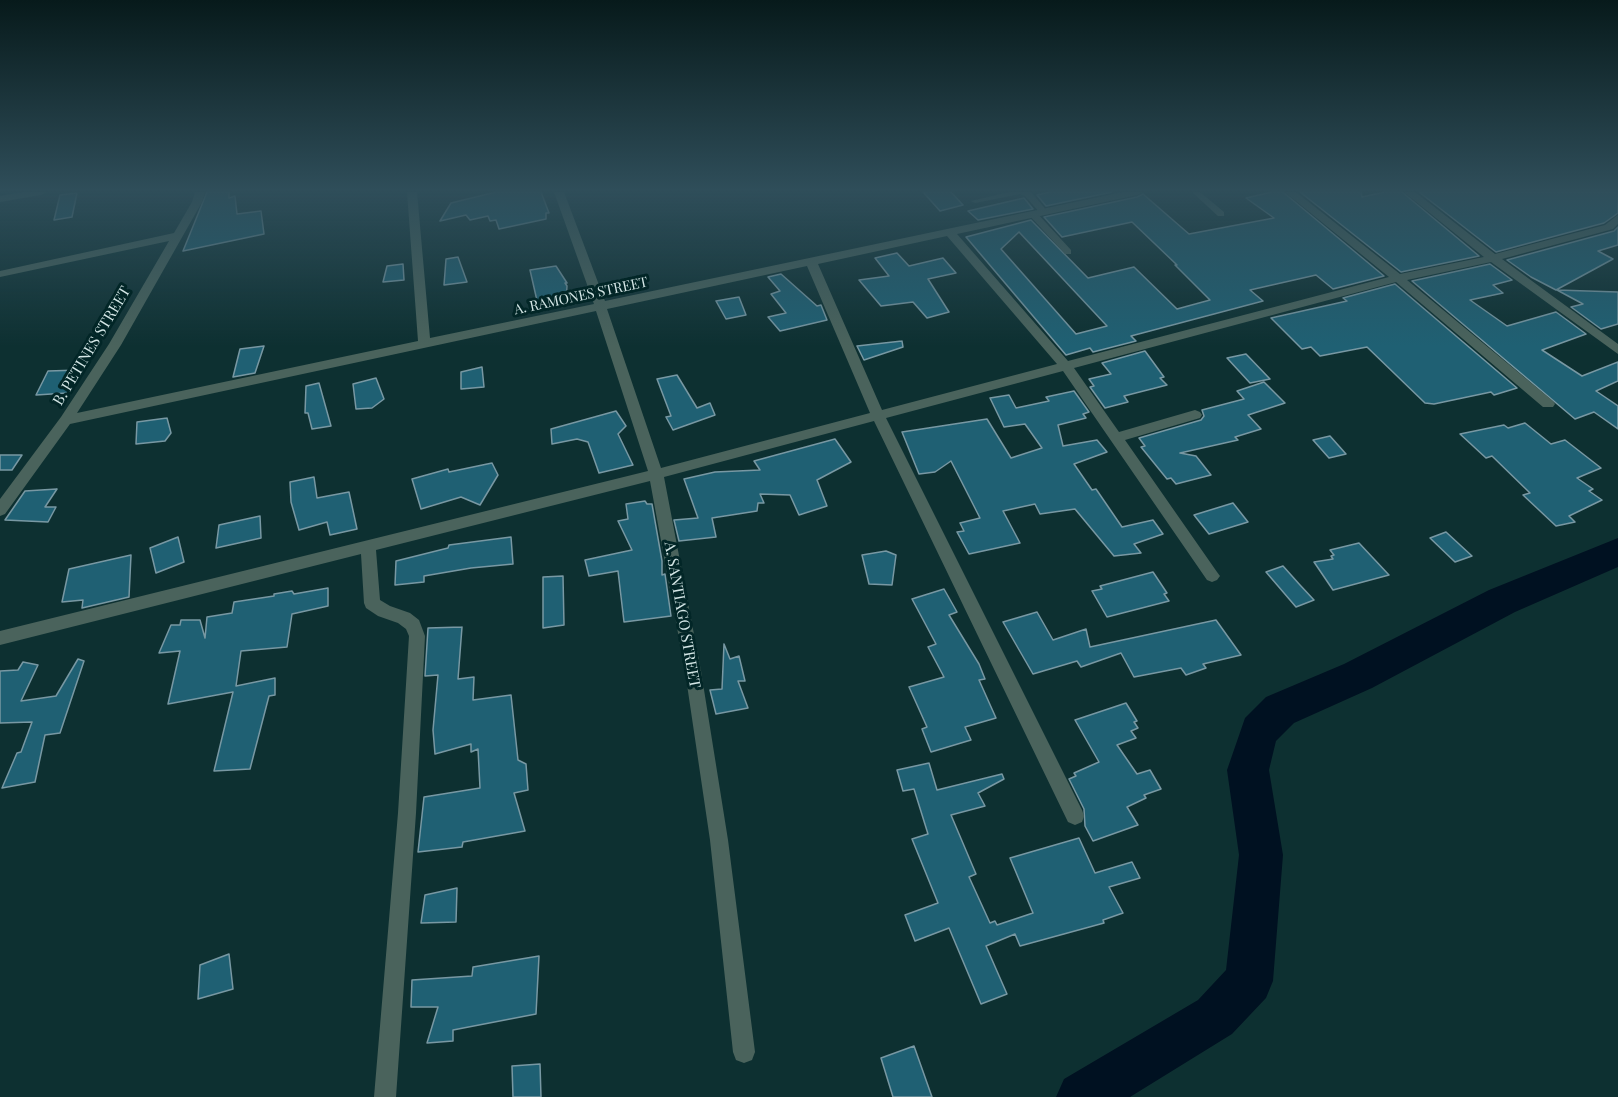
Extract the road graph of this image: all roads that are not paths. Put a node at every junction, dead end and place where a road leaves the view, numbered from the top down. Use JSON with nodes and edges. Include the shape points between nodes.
{"nodes":[{"id":1,"x":143,"y":243,"type":"edge"},
{"id":2,"x":173,"y":243,"type":"edge"},
{"id":3,"x":416,"y":243,"type":"edge"},
{"id":4,"x":578,"y":243,"type":"edge"},
{"id":5,"x":893,"y":243,"type":"edge"},
{"id":6,"x":960,"y":243,"type":"edge"},
{"id":7,"x":1061,"y":243,"type":"edge"},
{"id":8,"x":1354,"y":243,"type":"edge"},
{"id":9,"x":1474,"y":243,"type":"edge"},
{"id":10,"x":1548,"y":243,"type":"edge"},
{"id":11,"x":1068,"y":252,"type":"dead end"},
{"id":12,"x":1493,"y":258,"type":"junction"},
{"id":13,"x":812,"y":261,"type":"junction"},
{"id":14,"x":0,"y":274,"type":"edge"},
{"id":15,"x":1398,"y":278,"type":"junction"},
{"id":16,"x":602,"y":307,"type":"junction"},
{"id":17,"x":423,"y":345,"type":"junction"},
{"id":18,"x":1618,"y":351,"type":"edge"},
{"id":19,"x":1066,"y":366,"type":"junction"},
{"id":20,"x":1548,"y":404,"type":"dead end"},
{"id":21,"x":1195,"y":415,"type":"dead end"},
{"id":22,"x":879,"y":416,"type":"junction"},
{"id":23,"x":66,"y":420,"type":"junction"},
{"id":24,"x":1116,"y":438,"type":"junction"},
{"id":25,"x":656,"y":474,"type":"junction"},
{"id":26,"x":0,"y":510,"type":"edge"},
{"id":27,"x":368,"y":546,"type":"junction"},
{"id":28,"x":1212,"y":576,"type":"dead end"},
{"id":29,"x":0,"y":638,"type":"edge"},
{"id":30,"x":1075,"y":816,"type":"dead end"},
{"id":31,"x":744,"y":1052,"type":"dead end"},
{"id":32,"x":385,"y":1097,"type":"edge"}],
"edges":[{"from":1,"to":14,"type":"street"},
{"from":2,"to":23,"type":"street","name":"B. PETINES STREET","via":[[116,345]]},
{"from":3,"to":17,"type":"street"},
{"from":4,"to":16,"type":"street","name":"A. SANTIAGO STREET"},
{"from":5,"to":13,"type":"street","name":"A. RAMONES STREET"},
{"from":6,"to":19,"type":"street"},
{"from":7,"to":11,"type":"lane"},
{"from":8,"to":15,"type":"street"},
{"from":9,"to":12,"type":"street"},
{"from":10,"to":12,"type":"street"},
{"from":12,"to":15,"type":"street"},
{"from":12,"to":18,"type":"street"},
{"from":13,"to":16,"type":"street","name":"A. RAMONES STREET"},
{"from":13,"to":22,"type":"street"},
{"from":15,"to":19,"type":"street"},
{"from":15,"to":20,"type":"street"},
{"from":16,"to":17,"type":"street","name":"A. RAMONES STREET"},
{"from":16,"to":25,"type":"street","name":"A. SANTIAGO STREET"},
{"from":17,"to":23,"type":"street","name":"A. RAMONES STREET"},
{"from":19,"to":22,"type":"street"},
{"from":19,"to":24,"type":"street"},
{"from":21,"to":24,"type":"street"},
{"from":22,"to":25,"type":"street"},
{"from":22,"to":30,"type":"street"},
{"from":23,"to":26,"type":"street","name":"B. PETINES STREET"},
{"from":24,"to":28,"type":"street"},
{"from":25,"to":27,"type":"street"},
{"from":25,"to":31,"type":"street","name":"A. SANTIAGO STREET","via":[[693,671],[719,840]]},
{"from":27,"to":29,"type":"street"},
{"from":27,"to":32,"type":"street","via":[[372,603],[404,618],[413,625],[417,636]]}]}
